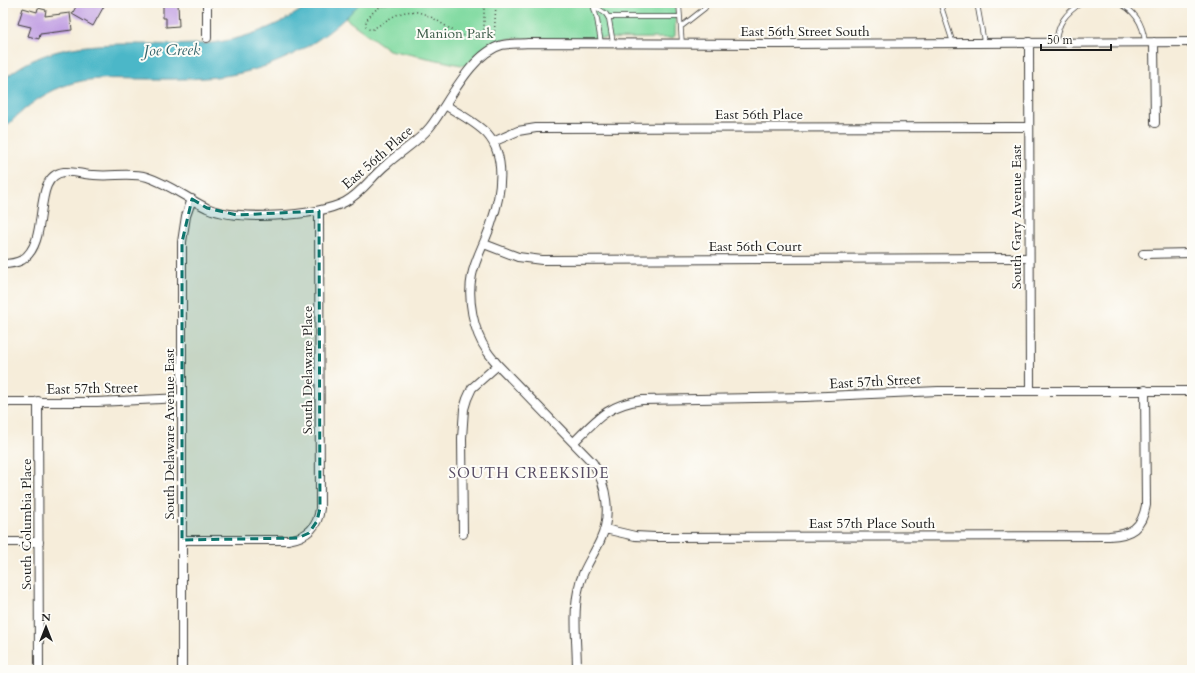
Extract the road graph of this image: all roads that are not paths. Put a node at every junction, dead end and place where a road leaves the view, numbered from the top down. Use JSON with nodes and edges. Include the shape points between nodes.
{"nodes":[{"id":1,"x":207,"y":3,"type":"edge"},
{"id":2,"x":679,"y":3,"type":"edge"},
{"id":3,"x":705,"y":3,"type":"edge"},
{"id":4,"x":940,"y":3,"type":"edge"},
{"id":5,"x":977,"y":3,"type":"edge"},
{"id":6,"x":1081,"y":3,"type":"edge"},
{"id":7,"x":1118,"y":3,"type":"edge"},
{"id":8,"x":592,"y":4,"type":"edge"},
{"id":9,"x":608,"y":17,"type":"junction"},
{"id":10,"x":680,"y":17,"type":"junction"},
{"id":11,"x":682,"y":26,"type":"junction"},
{"id":12,"x":208,"y":38,"type":"dead end"},
{"id":13,"x":984,"y":42,"type":"junction"},
{"id":14,"x":1029,"y":42,"type":"junction"},
{"id":15,"x":1056,"y":42,"type":"junction"},
{"id":16,"x":1154,"y":42,"type":"junction"},
{"id":17,"x":1192,"y":42,"type":"edge"},
{"id":18,"x":953,"y":43,"type":"junction"},
{"id":19,"x":1145,"y":43,"type":"junction"},
{"id":20,"x":601,"y":44,"type":"junction"},
{"id":21,"x":613,"y":44,"type":"junction"},
{"id":22,"x":682,"y":44,"type":"junction"},
{"id":23,"x":445,"y":105,"type":"junction"},
{"id":24,"x":1155,"y":123,"type":"dead end"},
{"id":25,"x":1029,"y":127,"type":"junction"},
{"id":26,"x":493,"y":142,"type":"junction"},
{"id":27,"x":192,"y":199,"type":"junction"},
{"id":28,"x":319,"y":211,"type":"junction"},
{"id":29,"x":484,"y":244,"type":"junction"},
{"id":30,"x":1192,"y":253,"type":"edge"},
{"id":31,"x":1143,"y":254,"type":"dead end"},
{"id":32,"x":1029,"y":258,"type":"junction"},
{"id":33,"x":3,"y":264,"type":"edge"},
{"id":34,"x":498,"y":365,"type":"junction"},
{"id":35,"x":1030,"y":390,"type":"junction"},
{"id":36,"x":1145,"y":390,"type":"junction"},
{"id":37,"x":1192,"y":391,"type":"edge"},
{"id":38,"x":182,"y":398,"type":"junction"},
{"id":39,"x":3,"y":402,"type":"edge"},
{"id":40,"x":38,"y":402,"type":"junction"},
{"id":41,"x":574,"y":442,"type":"junction"},
{"id":42,"x":605,"y":529,"type":"junction"},
{"id":43,"x":464,"y":534,"type":"dead end"},
{"id":44,"x":182,"y":540,"type":"junction"},
{"id":45,"x":3,"y":542,"type":"edge"},
{"id":46,"x":39,"y":542,"type":"junction"},
{"id":47,"x":39,"y":670,"type":"edge"},
{"id":48,"x":182,"y":670,"type":"edge"},
{"id":49,"x":577,"y":670,"type":"edge"}],
"edges":[{"from":1,"to":12,"type":"street"},
{"from":2,"to":10,"type":"lane"},
{"from":3,"to":11,"type":"lane","via":[[705,8]]},
{"from":4,"to":18,"type":"lane"},
{"from":5,"to":13,"type":"lane"},
{"from":6,"to":15,"type":"lane","via":[[1068,11],[1059,27]]},
{"from":7,"to":19,"type":"lane","via":[[1137,17],[1144,30]]},
{"from":8,"to":9,"type":"lane"},
{"from":8,"to":20,"type":"lane","via":[[598,19]]},
{"from":9,"to":10,"type":"lane"},
{"from":9,"to":21,"type":"lane"},
{"from":10,"to":11,"type":"lane"},
{"from":11,"to":22,"type":"lane"},
{"from":13,"to":14,"type":"street","name":"East 56th Street South"},
{"from":13,"to":18,"type":"street","name":"East 56th Street South"},
{"from":14,"to":15,"type":"street","name":"East 56th Street South"},
{"from":14,"to":25,"type":"street","name":"South Gary Avenue East"},
{"from":15,"to":19,"type":"street","name":"East 56th Street South"},
{"from":16,"to":17,"type":"street","name":"East 56th Street South"},
{"from":16,"to":19,"type":"street","name":"East 56th Street South"},
{"from":16,"to":24,"type":"street"},
{"from":18,"to":22,"type":"street","name":"East 56th Street South"},
{"from":20,"to":21,"type":"street","name":"East 56th Street South"},
{"from":20,"to":23,"type":"street","name":"East 56th Street South","via":[[502,45],[482,56]]},
{"from":21,"to":22,"type":"street","name":"East 56th Street South"},
{"from":23,"to":26,"type":"street","via":[[478,126]]},
{"from":23,"to":28,"type":"street","name":"East 56th Place","via":[[429,128],[386,164],[356,195],[345,202]]},
{"from":25,"to":26,"type":"street","name":"East 56th Place","via":[[536,128],[518,131]]},
{"from":25,"to":32,"type":"street","name":"South Gary Avenue East"},
{"from":26,"to":29,"type":"street","via":[[500,168],[499,193]]},
{"from":27,"to":28,"type":"street","name":"East 56th Place","via":[[207,208],[237,215],[304,214]]},
{"from":27,"to":33,"type":"street","name":"East 56th Place","via":[[168,185],[135,174],[106,176],[62,172],[52,177],[46,185],[38,234],[33,248],[22,260]]},
{"from":27,"to":38,"type":"street","name":"South Delaware Avenue East","via":[[182,242]]},
{"from":28,"to":44,"type":"street","name":"South Delaware Place","via":[[319,515],[313,528],[304,536],[288,540]]},
{"from":29,"to":32,"type":"street","name":"East 56th Court","via":[[518,257],[542,260]]},
{"from":29,"to":34,"type":"street","via":[[472,276],[471,300],[480,339]]},
{"from":30,"to":31,"type":"street"},
{"from":32,"to":35,"type":"street","name":"South Gary Avenue East"},
{"from":34,"to":41,"type":"street"},
{"from":34,"to":43,"type":"street","via":[[472,388],[464,409]]},
{"from":35,"to":36,"type":"street","name":"East 57th Street"},
{"from":35,"to":41,"type":"street","name":"East 57th Street","via":[[642,400],[620,404],[602,414]]},
{"from":36,"to":37,"type":"street","name":"East 57th Street"},
{"from":36,"to":42,"type":"street","name":"East 57th Place South","via":[[1146,505],[1137,527],[1128,534],[655,537],[635,536]]},
{"from":38,"to":40,"type":"street","name":"East 57th Street"},
{"from":38,"to":44,"type":"street","name":"South Delaware Avenue East"},
{"from":39,"to":40,"type":"street","name":"East 57th Street"},
{"from":40,"to":46,"type":"street","name":"South Columbia Place"},
{"from":41,"to":42,"type":"street","via":[[599,472],[607,507]]},
{"from":42,"to":49,"type":"street","via":[[582,575],[578,591]]},
{"from":44,"to":48,"type":"street","name":"South Delaware Avenue East"},
{"from":45,"to":46,"type":"street"},
{"from":46,"to":47,"type":"street","name":"South Columbia Place"}]}
